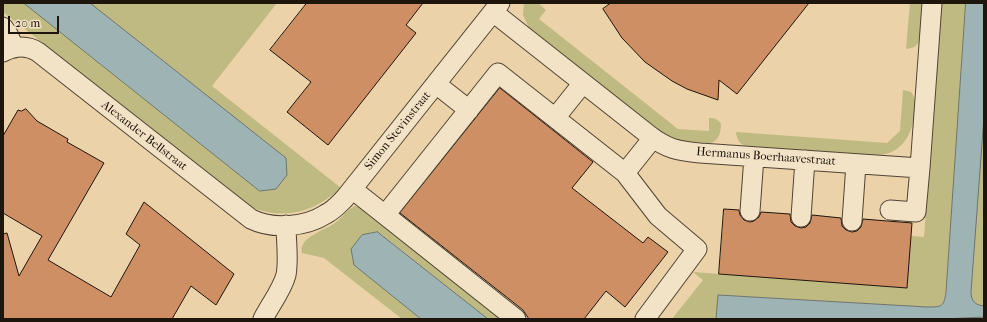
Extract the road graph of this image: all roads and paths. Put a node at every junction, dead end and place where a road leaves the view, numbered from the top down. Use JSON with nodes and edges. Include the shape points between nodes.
{"nodes":[{"id":1,"x":932,"y":3,"type":"edge"},
{"id":2,"x":497,"y":7,"type":"edge"},
{"id":3,"x":3,"y":27,"type":"edge"},
{"id":4,"x":8,"y":50,"type":"edge"},
{"id":5,"x":583,"y":83,"type":"junction"},
{"id":6,"x":436,"y":84,"type":"junction"},
{"id":7,"x":469,"y":110,"type":"junction"},
{"id":8,"x":555,"y":118,"type":"junction"},
{"id":9,"x":653,"y":138,"type":"junction"},
{"id":10,"x":754,"y":157,"type":"junction"},
{"id":11,"x":805,"y":160,"type":"junction"},
{"id":12,"x":856,"y":164,"type":"junction"},
{"id":13,"x":920,"y":168,"type":"junction"},
{"id":14,"x":625,"y":173,"type":"junction"},
{"id":15,"x":352,"y":189,"type":"junction"},
{"id":16,"x":890,"y":210,"type":"dead end"},
{"id":17,"x":750,"y":211,"type":"dead end"},
{"id":18,"x":386,"y":215,"type":"junction"},
{"id":19,"x":801,"y":217,"type":"dead end"},
{"id":20,"x":852,"y":221,"type":"dead end"},
{"id":21,"x":286,"y":225,"type":"junction"},
{"id":22,"x":263,"y":319,"type":"edge"},
{"id":23,"x":516,"y":319,"type":"edge"},
{"id":24,"x":645,"y":319,"type":"edge"}],
"edges":[{"from":1,"to":13,"type":"street"},
{"from":2,"to":5,"type":"street","name":"Hermanus Boerhaavestraat"},
{"from":2,"to":6,"type":"street","name":"Simon Stevinstraat"},
{"from":3,"to":4,"type":"street","via":[[8,34]]},
{"from":4,"to":21,"type":"street","name":"Alexander Bellstraat","via":[[28,48],[38,52],[246,216],[256,222]]},
{"from":5,"to":8,"type":"street"},
{"from":5,"to":9,"type":"street","name":"Hermanus Boerhaavestraat"},
{"from":6,"to":7,"type":"street"},
{"from":6,"to":15,"type":"street","name":"Simon Stevinstraat"},
{"from":7,"to":8,"type":"street","via":[[498,73]]},
{"from":7,"to":18,"type":"street"},
{"from":8,"to":14,"type":"street"},
{"from":9,"to":10,"type":"street","name":"Hermanus Boerhaavestraat","via":[[675,150]]},
{"from":9,"to":14,"type":"street"},
{"from":10,"to":11,"type":"street","name":"Hermanus Boerhaavestraat"},
{"from":10,"to":17,"type":"street"},
{"from":11,"to":12,"type":"street","name":"Hermanus Boerhaavestraat"},
{"from":11,"to":19,"type":"street"},
{"from":12,"to":13,"type":"street","name":"Hermanus Boerhaavestraat"},
{"from":12,"to":20,"type":"street"},
{"from":13,"to":16,"type":"street","via":[[916,212]]},
{"from":14,"to":24,"type":"street","via":[[658,216],[697,249]]},
{"from":15,"to":18,"type":"street"},
{"from":15,"to":21,"type":"street","name":"Simon Stevinstraat","via":[[338,206],[327,214],[305,223]]},
{"from":18,"to":23,"type":"street"},
{"from":21,"to":22,"type":"street","via":[[286,276]]}]}
